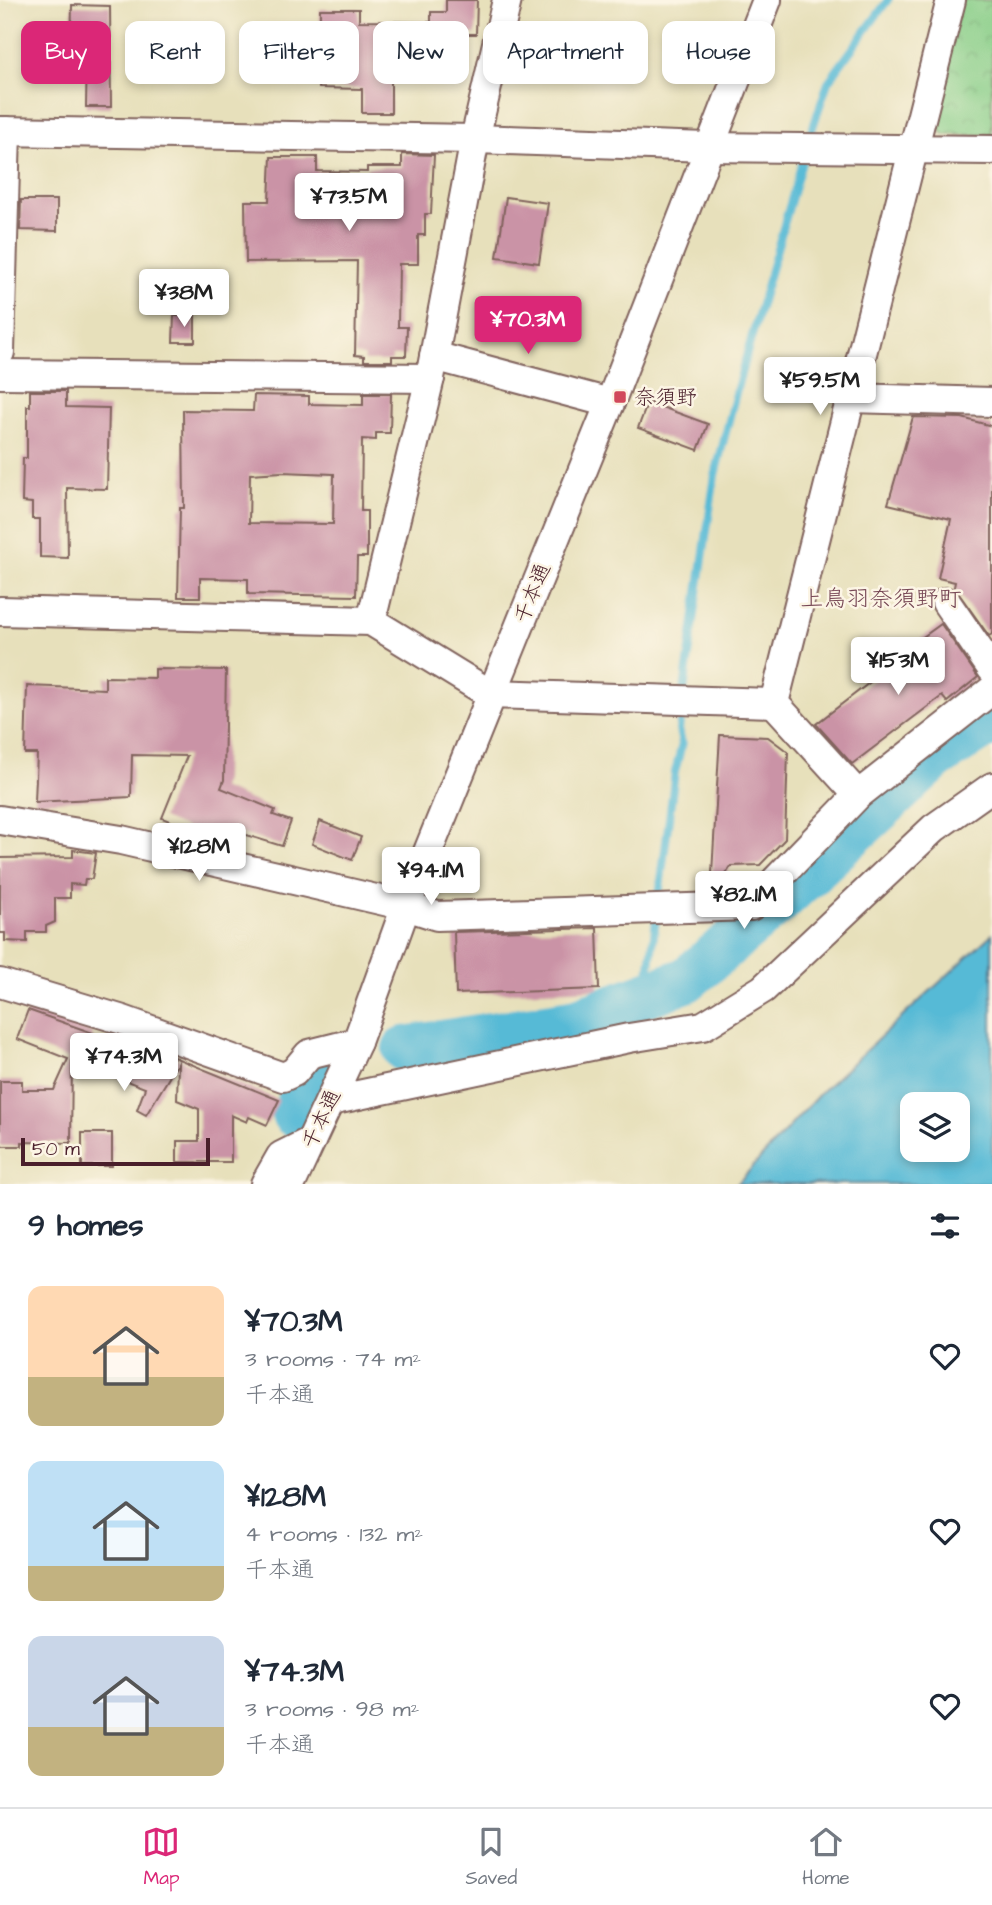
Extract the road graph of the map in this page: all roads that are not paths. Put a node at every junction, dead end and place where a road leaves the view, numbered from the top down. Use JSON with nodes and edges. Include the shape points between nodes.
{"nodes":[{"id":1,"x":507,"y":0,"type":"edge"},
{"id":2,"x":767,"y":0,"type":"edge"},
{"id":3,"x":951,"y":0,"type":"edge"},
{"id":4,"x":3,"y":131,"type":"edge"},
{"id":5,"x":475,"y":139,"type":"junction"},
{"id":6,"x":707,"y":147,"type":"junction"},
{"id":7,"x":914,"y":149,"type":"junction"},
{"id":8,"x":992,"y":150,"type":"edge"},
{"id":9,"x":0,"y":352,"type":"edge"},
{"id":10,"x":432,"y":367,"type":"junction"},
{"id":11,"x":0,"y":374,"type":"edge"},
{"id":12,"x":850,"y":398,"type":"junction"},
{"id":13,"x":992,"y":402,"type":"edge"},
{"id":14,"x":610,"y":403,"type":"junction"},
{"id":15,"x":946,"y":602,"type":"dead end"},
{"id":16,"x":0,"y":611,"type":"edge"},
{"id":17,"x":371,"y":621,"type":"junction"},
{"id":18,"x":992,"y":669,"type":"edge"},
{"id":19,"x":992,"y":691,"type":"edge"},
{"id":20,"x":490,"y":694,"type":"junction"},
{"id":21,"x":774,"y":702,"type":"junction"},
{"id":22,"x":992,"y":787,"type":"edge"},
{"id":23,"x":858,"y":795,"type":"junction"},
{"id":24,"x":0,"y":820,"type":"edge"},
{"id":25,"x":405,"y":906,"type":"junction"},
{"id":26,"x":0,"y":984,"type":"edge"},
{"id":27,"x":357,"y":1042,"type":"junction"},
{"id":28,"x":330,"y":1101,"type":"junction"},
{"id":29,"x":311,"y":1141,"type":"junction"},
{"id":30,"x":265,"y":1184,"type":"edge"},
{"id":31,"x":291,"y":1184,"type":"edge"}],
"edges":[{"from":1,"to":5,"type":"street"},
{"from":2,"to":6,"type":"street","name":"千本通"},
{"from":3,"to":7,"type":"street"},
{"from":4,"to":5,"type":"street"},
{"from":4,"to":9,"type":"street"},
{"from":5,"to":6,"type":"street"},
{"from":5,"to":10,"type":"street"},
{"from":6,"to":7,"type":"street"},
{"from":6,"to":14,"type":"street","name":"千本通"},
{"from":7,"to":8,"type":"street"},
{"from":7,"to":12,"type":"street"},
{"from":10,"to":11,"type":"street"},
{"from":10,"to":14,"type":"street"},
{"from":10,"to":17,"type":"street"},
{"from":12,"to":13,"type":"street"},
{"from":12,"to":21,"type":"street"},
{"from":14,"to":20,"type":"street","name":"千本通"},
{"from":15,"to":18,"type":"street"},
{"from":16,"to":17,"type":"street"},
{"from":17,"to":20,"type":"street"},
{"from":19,"to":23,"type":"street"},
{"from":20,"to":21,"type":"street"},
{"from":20,"to":25,"type":"street","name":"千本通"},
{"from":21,"to":23,"type":"street"},
{"from":22,"to":28,"type":"street","via":[[934,828],[763,989],[703,1026]]},
{"from":23,"to":25,"type":"street","via":[[751,906],[437,916]]},
{"from":24,"to":25,"type":"street","via":[[121,840]]},
{"from":25,"to":27,"type":"street","name":"千本通"},
{"from":26,"to":27,"type":"street","via":[[123,1020],[283,1077],[294,1072],[309,1054]]},
{"from":27,"to":28,"type":"street","name":"千本通"},
{"from":28,"to":29,"type":"street","name":"千本通"},
{"from":29,"to":30,"type":"street","via":[[281,1156]]},
{"from":29,"to":31,"type":"street","name":"千本通"}]}
